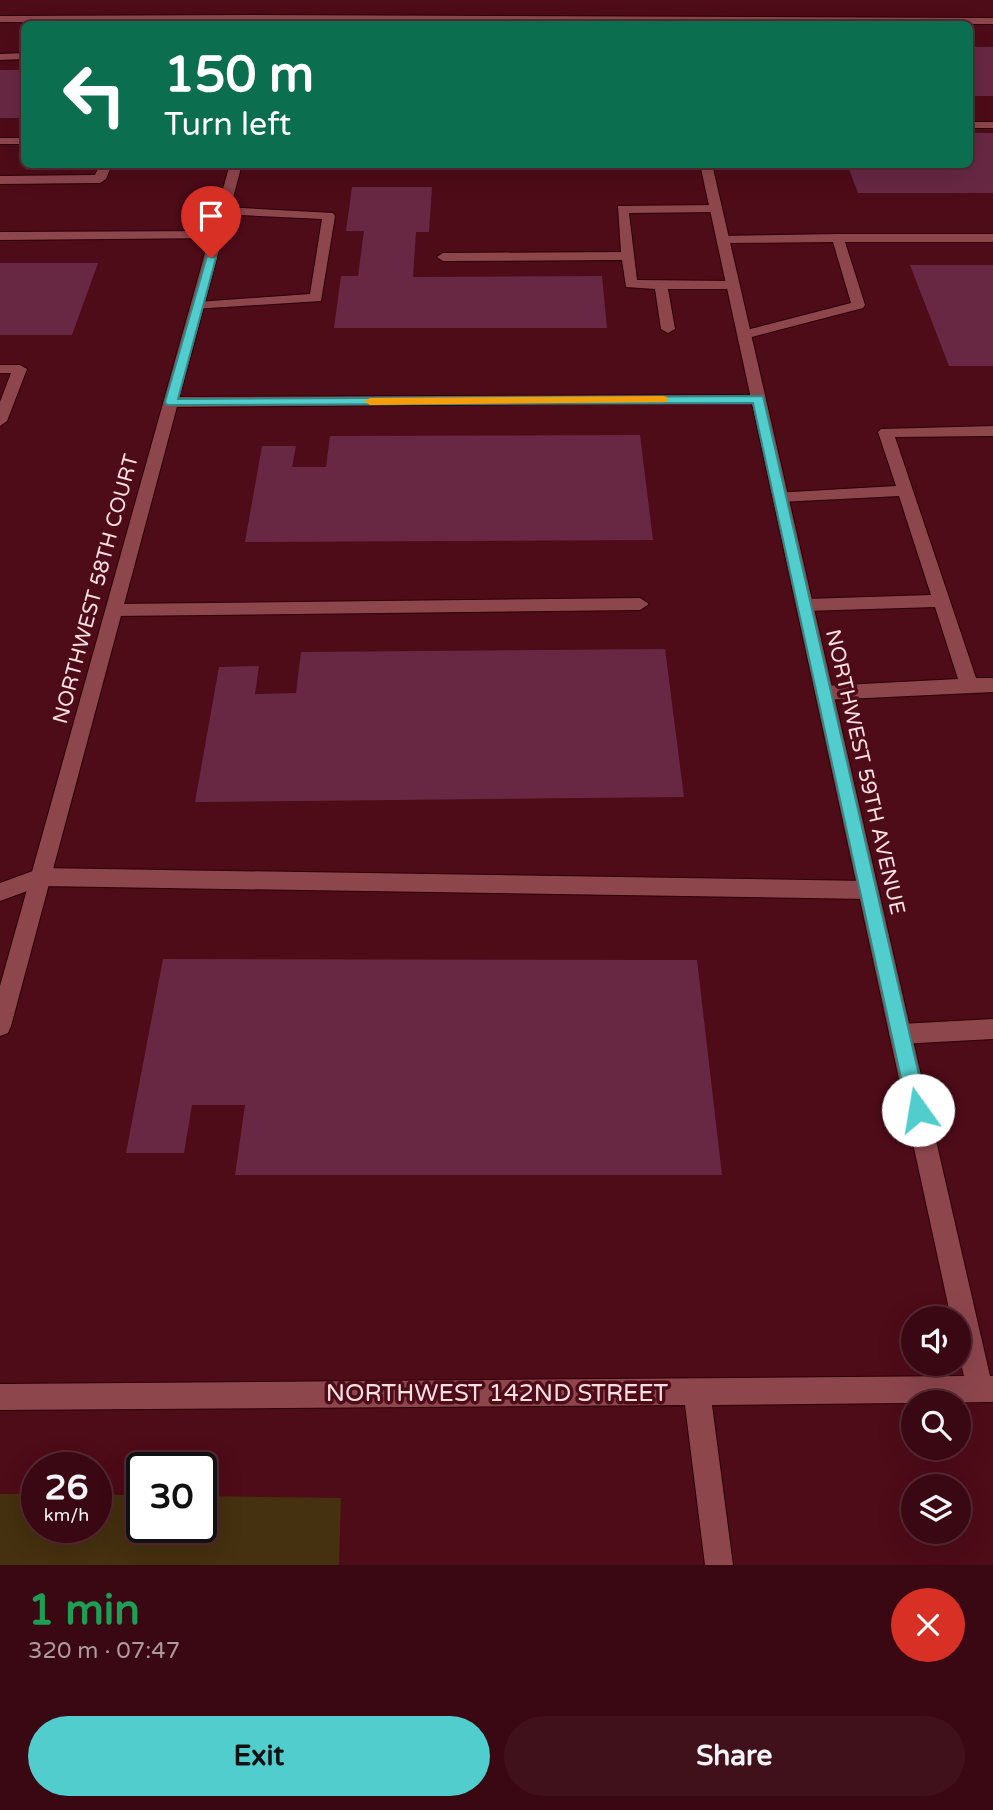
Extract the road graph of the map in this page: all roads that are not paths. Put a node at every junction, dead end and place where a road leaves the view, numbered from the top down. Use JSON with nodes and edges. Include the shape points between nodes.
{"nodes":[{"id":1,"x":0,"y":19,"type":"edge"},
{"id":2,"x":276,"y":21,"type":"edge"},
{"id":3,"x":973,"y":21,"type":"edge"},
{"id":4,"x":993,"y":21,"type":"edge"},
{"id":5,"x":0,"y":57,"type":"edge"},
{"id":6,"x":21,"y":57,"type":"edge"},
{"id":7,"x":973,"y":125,"type":"edge"},
{"id":8,"x":993,"y":125,"type":"edge"},
{"id":9,"x":0,"y":141,"type":"edge"},
{"id":10,"x":21,"y":141,"type":"edge"},
{"id":11,"x":104,"y":168,"type":"edge"},
{"id":12,"x":235,"y":168,"type":"edge"},
{"id":13,"x":707,"y":168,"type":"edge"},
{"id":14,"x":0,"y":180,"type":"edge"},
{"id":15,"x":716,"y":209,"type":"junction"},
{"id":16,"x":224,"y":211,"type":"junction"},
{"id":17,"x":217,"y":235,"type":"junction"},
{"id":18,"x":0,"y":236,"type":"edge"},
{"id":19,"x":838,"y":238,"type":"junction"},
{"id":20,"x":993,"y":238,"type":"edge"},
{"id":21,"x":723,"y":239,"type":"junction"},
{"id":22,"x":628,"y":256,"type":"junction"},
{"id":23,"x":443,"y":257,"type":"dead end"},
{"id":24,"x":661,"y":285,"type":"junction"},
{"id":25,"x":733,"y":285,"type":"junction"},
{"id":26,"x":198,"y":306,"type":"junction"},
{"id":27,"x":668,"y":329,"type":"dead end"},
{"id":28,"x":744,"y":335,"type":"junction"},
{"id":29,"x":0,"y":369,"type":"edge"},
{"id":30,"x":759,"y":399,"type":"junction"},
{"id":31,"x":171,"y":402,"type":"junction"},
{"id":32,"x":0,"y":421,"type":"edge"},
{"id":33,"x":993,"y":431,"type":"edge"},
{"id":34,"x":905,"y":491,"type":"junction"},
{"id":35,"x":780,"y":497,"type":"junction"},
{"id":36,"x":941,"y":601,"type":"junction"},
{"id":37,"x":640,"y":604,"type":"dead end"},
{"id":38,"x":805,"y":605,"type":"junction"},
{"id":39,"x":114,"y":610,"type":"junction"},
{"id":40,"x":969,"y":685,"type":"junction"},
{"id":41,"x":993,"y":685,"type":"edge"},
{"id":42,"x":824,"y":693,"type":"junction"},
{"id":43,"x":41,"y":877,"type":"junction"},
{"id":44,"x":868,"y":890,"type":"junction"},
{"id":45,"x":0,"y":892,"type":"edge"},
{"id":46,"x":0,"y":1026,"type":"edge"},
{"id":47,"x":993,"y":1029,"type":"edge"},
{"id":48,"x":900,"y":1034,"type":"junction"},
{"id":49,"x":986,"y":1389,"type":"edge"},
{"id":50,"x":697,"y":1392,"type":"junction"},
{"id":51,"x":0,"y":1397,"type":"edge"},
{"id":52,"x":719,"y":1565,"type":"edge"}],
"edges":[{"from":1,"to":2,"type":"street"},
{"from":3,"to":4,"type":"street"},
{"from":5,"to":6,"type":"street"},
{"from":7,"to":8,"type":"street"},
{"from":9,"to":10,"type":"street"},
{"from":11,"to":14,"type":"street","via":[[100,179]]},
{"from":12,"to":16,"type":"street","name":"NORTHWEST 58TH COURT"},
{"from":13,"to":15,"type":"street","name":"NORTHWEST 59TH AVENUE"},
{"from":15,"to":21,"type":"street","name":"NORTHWEST 59TH AVENUE"},
{"from":15,"to":22,"type":"street","via":[[622,209]]},
{"from":16,"to":17,"type":"street","name":"NORTHWEST 58TH COURT"},
{"from":16,"to":26,"type":"street","via":[[329,216],[316,298]]},
{"from":17,"to":18,"type":"street"},
{"from":17,"to":26,"type":"street","name":"NORTHWEST 58TH COURT"},
{"from":19,"to":20,"type":"street"},
{"from":19,"to":21,"type":"street"},
{"from":19,"to":28,"type":"street","via":[[858,305]]},
{"from":21,"to":25,"type":"street","name":"NORTHWEST 59TH AVENUE"},
{"from":22,"to":23,"type":"street"},
{"from":22,"to":24,"type":"street","via":[[631,284]]},
{"from":24,"to":25,"type":"street"},
{"from":24,"to":27,"type":"street"},
{"from":25,"to":28,"type":"street","name":"NORTHWEST 59TH AVENUE"},
{"from":26,"to":31,"type":"street","name":"NORTHWEST 58TH COURT"},
{"from":28,"to":30,"type":"street","name":"NORTHWEST 59TH AVENUE"},
{"from":29,"to":32,"type":"street","via":[[20,369]]},
{"from":30,"to":31,"type":"street"},
{"from":30,"to":35,"type":"street","name":"NORTHWEST 59TH AVENUE"},
{"from":31,"to":39,"type":"street","name":"NORTHWEST 58TH COURT"},
{"from":33,"to":34,"type":"street","via":[[886,432]]},
{"from":34,"to":35,"type":"street"},
{"from":34,"to":36,"type":"street"},
{"from":35,"to":38,"type":"street","name":"NORTHWEST 59TH AVENUE"},
{"from":36,"to":38,"type":"street"},
{"from":36,"to":40,"type":"street"},
{"from":37,"to":39,"type":"street"},
{"from":38,"to":42,"type":"street","name":"NORTHWEST 59TH AVENUE"},
{"from":39,"to":43,"type":"street","name":"NORTHWEST 58TH COURT"},
{"from":40,"to":41,"type":"street"},
{"from":40,"to":42,"type":"street"},
{"from":42,"to":44,"type":"street","name":"NORTHWEST 59TH AVENUE"},
{"from":43,"to":44,"type":"street"},
{"from":43,"to":45,"type":"street"},
{"from":43,"to":46,"type":"street","name":"NORTHWEST 58TH COURT"},
{"from":44,"to":48,"type":"street","name":"NORTHWEST 59TH AVENUE"},
{"from":47,"to":48,"type":"street"},
{"from":48,"to":49,"type":"street","name":"NORTHWEST 59TH AVENUE"},
{"from":49,"to":50,"type":"street","name":"NORTHWEST 142ND STREET"},
{"from":50,"to":51,"type":"street","name":"NORTHWEST 142ND STREET"},
{"from":50,"to":52,"type":"street"}]}
